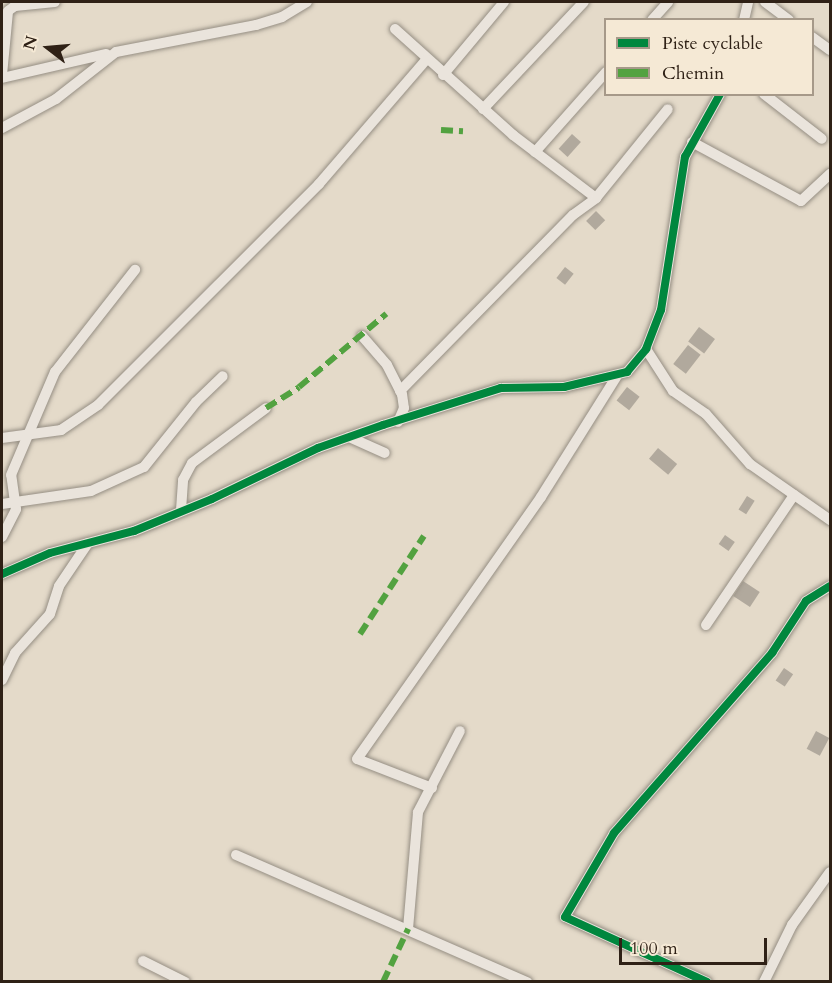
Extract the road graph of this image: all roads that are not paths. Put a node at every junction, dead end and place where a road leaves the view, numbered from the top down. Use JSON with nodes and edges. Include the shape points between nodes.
{"nodes":[{"id":1,"x":55,"y":2,"type":"edge"},
{"id":2,"x":307,"y":2,"type":"edge"},
{"id":3,"x":504,"y":2,"type":"edge"},
{"id":4,"x":584,"y":2,"type":"edge"},
{"id":5,"x":668,"y":2,"type":"edge"},
{"id":6,"x":748,"y":2,"type":"edge"},
{"id":7,"x":765,"y":2,"type":"edge"},
{"id":8,"x":654,"y":18,"type":"edge"},
{"id":9,"x":744,"y":18,"type":"edge"},
{"id":10,"x":786,"y":18,"type":"edge"},
{"id":11,"x":395,"y":29,"type":"dead end"},
{"id":12,"x":814,"y":38,"type":"edge"},
{"id":13,"x":831,"y":50,"type":"edge"},
{"id":14,"x":116,"y":52,"type":"junction"},
{"id":15,"x":427,"y":59,"type":"junction"},
{"id":16,"x":604,"y":74,"type":"edge"},
{"id":17,"x":442,"y":75,"type":"junction"},
{"id":18,"x":2,"y":76,"type":"edge"},
{"id":19,"x":719,"y":96,"type":"edge"},
{"id":20,"x":767,"y":96,"type":"edge"},
{"id":21,"x":483,"y":109,"type":"junction"},
{"id":22,"x":668,"y":109,"type":"dead end"},
{"id":23,"x":2,"y":129,"type":"edge"},
{"id":24,"x":822,"y":139,"type":"dead end"},
{"id":25,"x":692,"y":142,"type":"junction"},
{"id":26,"x":536,"y":152,"type":"junction"},
{"id":27,"x":831,"y":174,"type":"edge"},
{"id":28,"x":596,"y":198,"type":"junction"},
{"id":29,"x":135,"y":270,"type":"dead end"},
{"id":30,"x":362,"y":336,"type":"dead end"},
{"id":31,"x":646,"y":349,"type":"junction"},
{"id":32,"x":222,"y":376,"type":"dead end"},
{"id":33,"x":617,"y":376,"type":"junction"},
{"id":34,"x":400,"y":391,"type":"junction"},
{"id":35,"x":266,"y":408,"type":"dead end"},
{"id":36,"x":398,"y":422,"type":"junction"},
{"id":37,"x":30,"y":433,"type":"junction"},
{"id":38,"x":349,"y":437,"type":"junction"},
{"id":39,"x":2,"y":438,"type":"edge"},
{"id":40,"x":385,"y":453,"type":"dead end"},
{"id":41,"x":794,"y":495,"type":"junction"},
{"id":42,"x":17,"y":501,"type":"junction"},
{"id":43,"x":2,"y":504,"type":"edge"},
{"id":44,"x":181,"y":510,"type":"junction"},
{"id":45,"x":831,"y":520,"type":"edge"},
{"id":46,"x":2,"y":537,"type":"edge"},
{"id":47,"x":88,"y":543,"type":"junction"},
{"id":48,"x":2,"y":574,"type":"edge"},
{"id":49,"x":831,"y":586,"type":"edge"},
{"id":50,"x":706,"y":625,"type":"dead end"},
{"id":51,"x":2,"y":680,"type":"edge"},
{"id":52,"x":460,"y":731,"type":"dead end"},
{"id":53,"x":432,"y":788,"type":"junction"},
{"id":54,"x":236,"y":855,"type":"dead end"},
{"id":55,"x":831,"y":872,"type":"edge"},
{"id":56,"x":408,"y":929,"type":"junction"},
{"id":57,"x":143,"y":961,"type":"dead end"},
{"id":58,"x":185,"y":981,"type":"edge"},
{"id":59,"x":527,"y":981,"type":"edge"},
{"id":60,"x":707,"y":981,"type":"edge"},
{"id":61,"x":764,"y":981,"type":"edge"}],
"edges":[{"from":1,"to":18,"type":"street","via":[[15,6],[8,11]]},
{"from":2,"to":14,"type":"street","via":[[282,17],[248,27]]},
{"from":3,"to":17,"type":"street"},
{"from":4,"to":21,"type":"street"},
{"from":5,"to":8,"type":"street"},
{"from":6,"to":9,"type":"street"},
{"from":7,"to":10,"type":"street"},
{"from":11,"to":15,"type":"street"},
{"from":12,"to":13,"type":"street"},
{"from":14,"to":18,"type":"street"},
{"from":14,"to":23,"type":"street","via":[[56,99]]},
{"from":15,"to":17,"type":"street"},
{"from":15,"to":37,"type":"street","via":[[319,184],[98,405],[61,430]]},
{"from":16,"to":26,"type":"street"},
{"from":17,"to":21,"type":"street"},
{"from":19,"to":25,"type":"street"},
{"from":20,"to":24,"type":"street"},
{"from":21,"to":26,"type":"street"},
{"from":22,"to":28,"type":"street"},
{"from":25,"to":27,"type":"street","via":[[801,201]]},
{"from":25,"to":31,"type":"street","via":[[685,157],[668,280]]},
{"from":26,"to":28,"type":"street"},
{"from":28,"to":34,"type":"street","via":[[573,215]]},
{"from":29,"to":37,"type":"street","via":[[63,357]]},
{"from":30,"to":34,"type":"street","via":[[387,365]]},
{"from":31,"to":33,"type":"street","via":[[634,366]]},
{"from":31,"to":41,"type":"street","via":[[678,396],[706,414],[750,464]]},
{"from":32,"to":42,"type":"street","via":[[144,467],[91,492]]},
{"from":33,"to":36,"type":"street","via":[[564,387],[501,388]]},
{"from":33,"to":53,"type":"street","via":[[541,496],[357,759]]},
{"from":34,"to":36,"type":"street","via":[[404,408]]},
{"from":35,"to":44,"type":"street","via":[[192,462],[183,480]]},
{"from":36,"to":38,"type":"street"},
{"from":37,"to":39,"type":"street"},
{"from":37,"to":42,"type":"street","via":[[11,475]]},
{"from":38,"to":40,"type":"street"},
{"from":38,"to":44,"type":"street"},
{"from":41,"to":45,"type":"street"},
{"from":41,"to":50,"type":"street"},
{"from":42,"to":43,"type":"street"},
{"from":42,"to":46,"type":"street"},
{"from":44,"to":47,"type":"street","via":[[134,531]]},
{"from":47,"to":48,"type":"street","via":[[50,553]]},
{"from":47,"to":51,"type":"street","via":[[59,586],[50,614],[15,653]]},
{"from":49,"to":60,"type":"street","via":[[806,601],[772,653],[614,833],[565,917]]},
{"from":52,"to":53,"type":"street"},
{"from":53,"to":56,"type":"street","via":[[418,812]]},
{"from":54,"to":56,"type":"street"},
{"from":55,"to":61,"type":"street","via":[[792,925]]},
{"from":56,"to":59,"type":"street"},
{"from":57,"to":58,"type":"street"}]}
